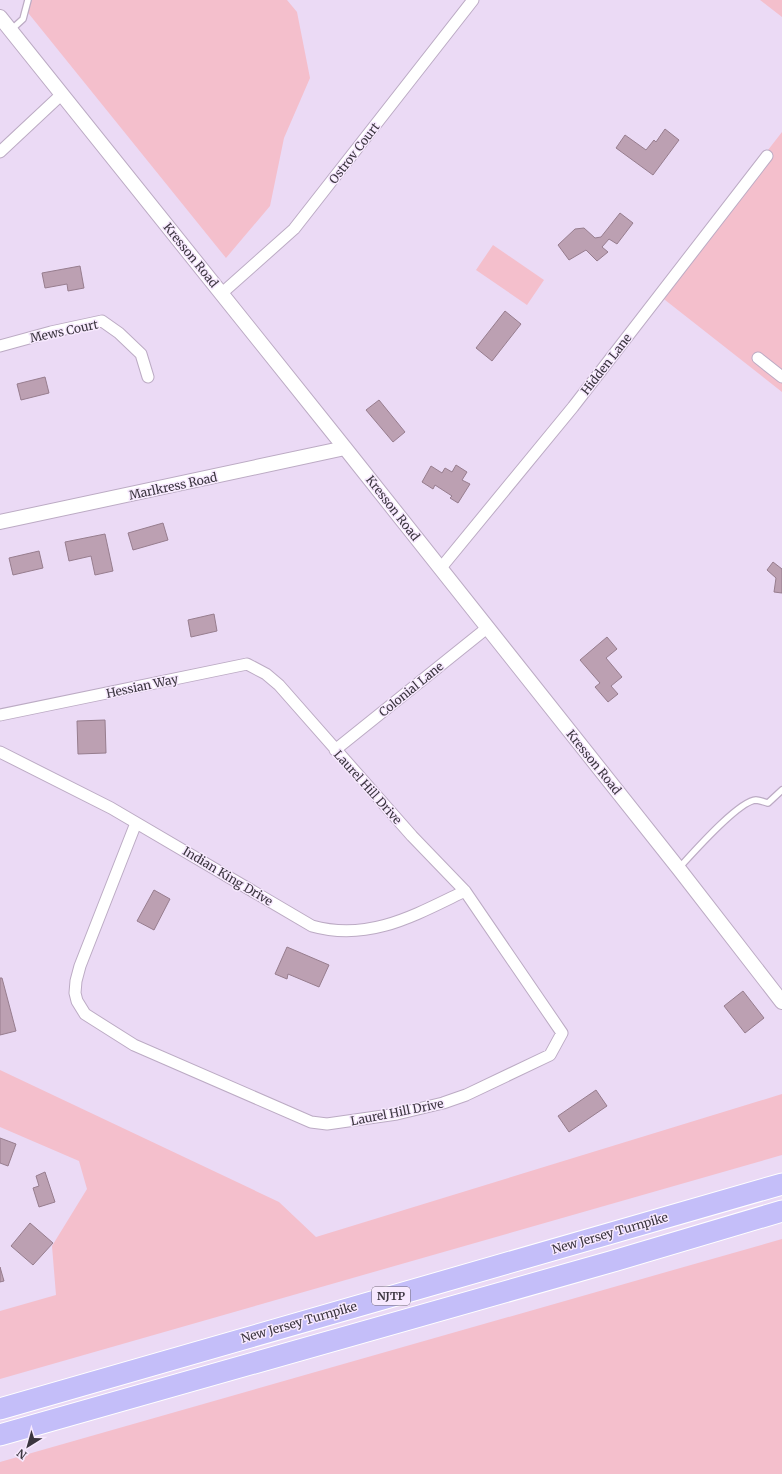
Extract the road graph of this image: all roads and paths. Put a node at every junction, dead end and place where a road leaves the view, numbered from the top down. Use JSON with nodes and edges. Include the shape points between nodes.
{"nodes":[{"id":1,"x":28,"y":0,"type":"edge"},
{"id":2,"x":473,"y":0,"type":"edge"},
{"id":3,"x":0,"y":17,"type":"edge"},
{"id":4,"x":10,"y":30,"type":"junction"},
{"id":5,"x":62,"y":94,"type":"junction"},
{"id":6,"x":0,"y":152,"type":"edge"},
{"id":7,"x":768,"y":156,"type":"dead end"},
{"id":8,"x":221,"y":294,"type":"junction"},
{"id":9,"x":0,"y":346,"type":"edge"},
{"id":10,"x":758,"y":358,"type":"dead end"},
{"id":11,"x":148,"y":377,"type":"dead end"},
{"id":12,"x":782,"y":377,"type":"edge"},
{"id":13,"x":345,"y":448,"type":"junction"},
{"id":14,"x":0,"y":522,"type":"edge"},
{"id":15,"x":440,"y":569,"type":"junction"},
{"id":16,"x":487,"y":628,"type":"junction"},
{"id":17,"x":279,"y":685,"type":"joint"},
{"id":18,"x":0,"y":716,"type":"edge"},
{"id":19,"x":335,"y":750,"type":"junction"},
{"id":20,"x":0,"y":752,"type":"edge"},
{"id":21,"x":782,"y":790,"type":"edge"},
{"id":22,"x":136,"y":823,"type":"junction"},
{"id":23,"x":679,"y":869,"type":"junction"},
{"id":24,"x":465,"y":891,"type":"junction"},
{"id":25,"x":782,"y":1002,"type":"edge"},
{"id":26,"x":782,"y":1184,"type":"edge"},
{"id":27,"x":782,"y":1211,"type":"edge"},
{"id":28,"x":0,"y":1409,"type":"edge"},
{"id":29,"x":0,"y":1435,"type":"edge"}],
"edges":[{"from":1,"to":4,"type":"lane","via":[[23,19]]},
{"from":2,"to":8,"type":"street","name":"Ostrov Court","via":[[294,229]]},
{"from":3,"to":4,"type":"street","name":"Kresson Road"},
{"from":4,"to":5,"type":"street","name":"Kresson Road"},
{"from":5,"to":6,"type":"street"},
{"from":5,"to":8,"type":"street","name":"Kresson Road"},
{"from":7,"to":15,"type":"street","name":"Hidden Lane","via":[[573,407]]},
{"from":8,"to":13,"type":"street","name":"Kresson Road"},
{"from":9,"to":11,"type":"street","name":"Mews Court","via":[[102,321],[119,333],[140,354]]},
{"from":10,"to":12,"type":"street"},
{"from":13,"to":14,"type":"street","name":"Marlkress Road"},
{"from":13,"to":15,"type":"street","name":"Kresson Road"},
{"from":15,"to":16,"type":"street","name":"Kresson Road"},
{"from":16,"to":19,"type":"street","name":"Colonial Lane"},
{"from":16,"to":23,"type":"street","name":"Kresson Road"},
{"from":17,"to":18,"type":"street","name":"Hessian Way","via":[[266,674],[247,664]]},
{"from":17,"to":19,"type":"street","name":"Laurel Hill Drive"},
{"from":19,"to":24,"type":"street","name":"Laurel Hill Drive"},
{"from":20,"to":22,"type":"street","name":"Indian King Drive","via":[[112,808]]},
{"from":21,"to":23,"type":"lane","via":[[768,803],[755,800],[743,805],[714,830]]},
{"from":22,"to":24,"type":"street","name":"Indian King Drive","via":[[312,926],[329,931],[366,930],[392,925]]},
{"from":22,"to":24,"type":"street","name":"Laurel Hill Drive","via":[[80,966],[75,993],[77,1001],[85,1014],[134,1045],[311,1122],[327,1124],[397,1114],[443,1104],[550,1055],[562,1033]]},
{"from":23,"to":25,"type":"street","name":"Kresson Road"},
{"from":26,"to":28,"type":"highway","name":"New Jersey Turnpike","number":"NJTP"},
{"from":27,"to":29,"type":"highway","number":"NJTP"}]}
